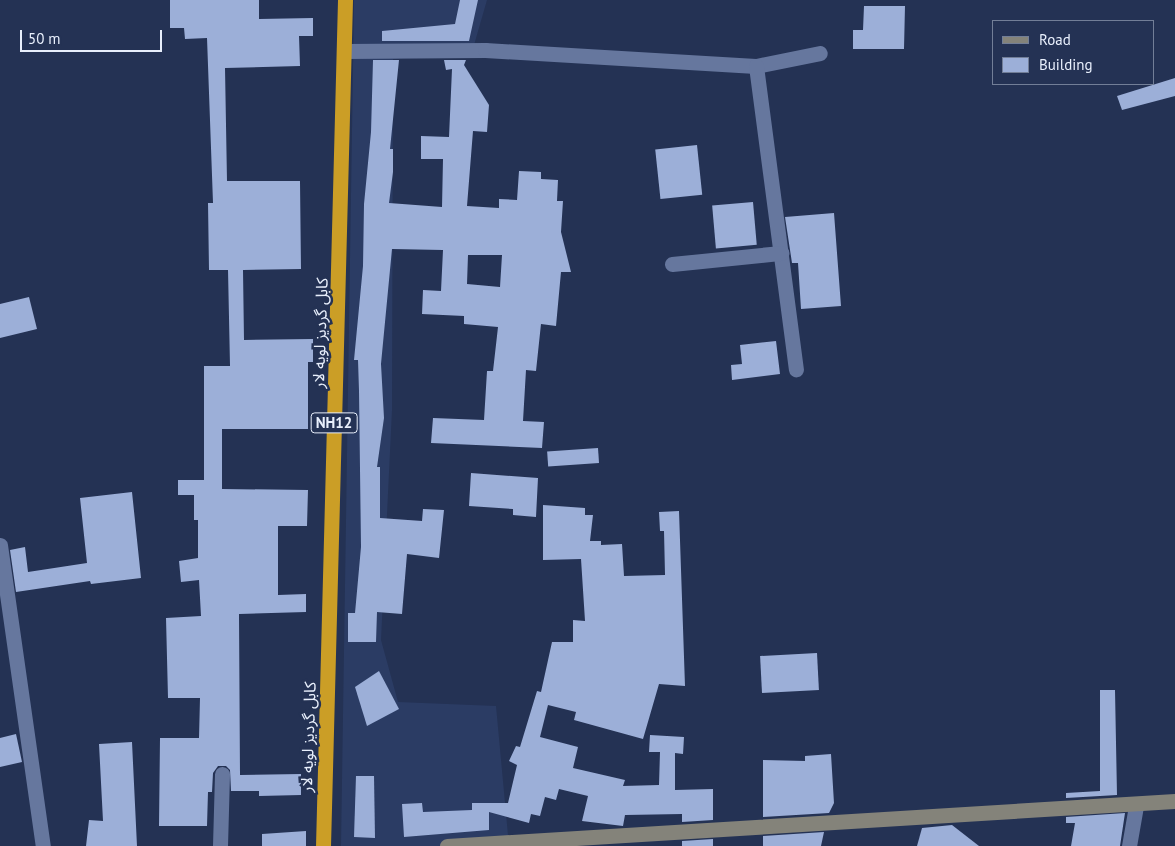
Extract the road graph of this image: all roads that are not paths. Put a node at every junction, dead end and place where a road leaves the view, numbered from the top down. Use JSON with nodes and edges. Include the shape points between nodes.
{"nodes":[{"id":1,"x":345,"y":0,"type":"edge"},
{"id":2,"x":345,"y":52,"type":"junction"},
{"id":3,"x":820,"y":53,"type":"dead end"},
{"id":4,"x":756,"y":66,"type":"junction"},
{"id":5,"x":781,"y":253,"type":"junction"},
{"id":6,"x":672,"y":264,"type":"dead end"},
{"id":7,"x":796,"y":369,"type":"dead end"},
{"id":8,"x":0,"y":545,"type":"edge"},
{"id":9,"x":222,"y":774,"type":"dead end"},
{"id":10,"x":1175,"y":802,"type":"edge"},
{"id":11,"x":1136,"y":806,"type":"junction"},
{"id":12,"x":43,"y":846,"type":"edge"},
{"id":13,"x":220,"y":846,"type":"edge"},
{"id":14,"x":323,"y":846,"type":"edge"},
{"id":15,"x":447,"y":846,"type":"edge"},
{"id":16,"x":1129,"y":846,"type":"edge"}],
"edges":[{"from":1,"to":2,"type":"highway","name":"کابل گردیز لویه لار","number":"NH12"},
{"from":2,"to":4,"type":"street","via":[[485,50]]},
{"from":2,"to":14,"type":"highway","name":"کابل گردیز لویه لار","number":"NH12"},
{"from":3,"to":4,"type":"street"},
{"from":4,"to":5,"type":"street"},
{"from":5,"to":6,"type":"street"},
{"from":5,"to":7,"type":"street"},
{"from":8,"to":12,"type":"street"},
{"from":9,"to":13,"type":"street"},
{"from":10,"to":11,"type":"street"},
{"from":11,"to":15,"type":"street"},
{"from":11,"to":16,"type":"street"}]}
